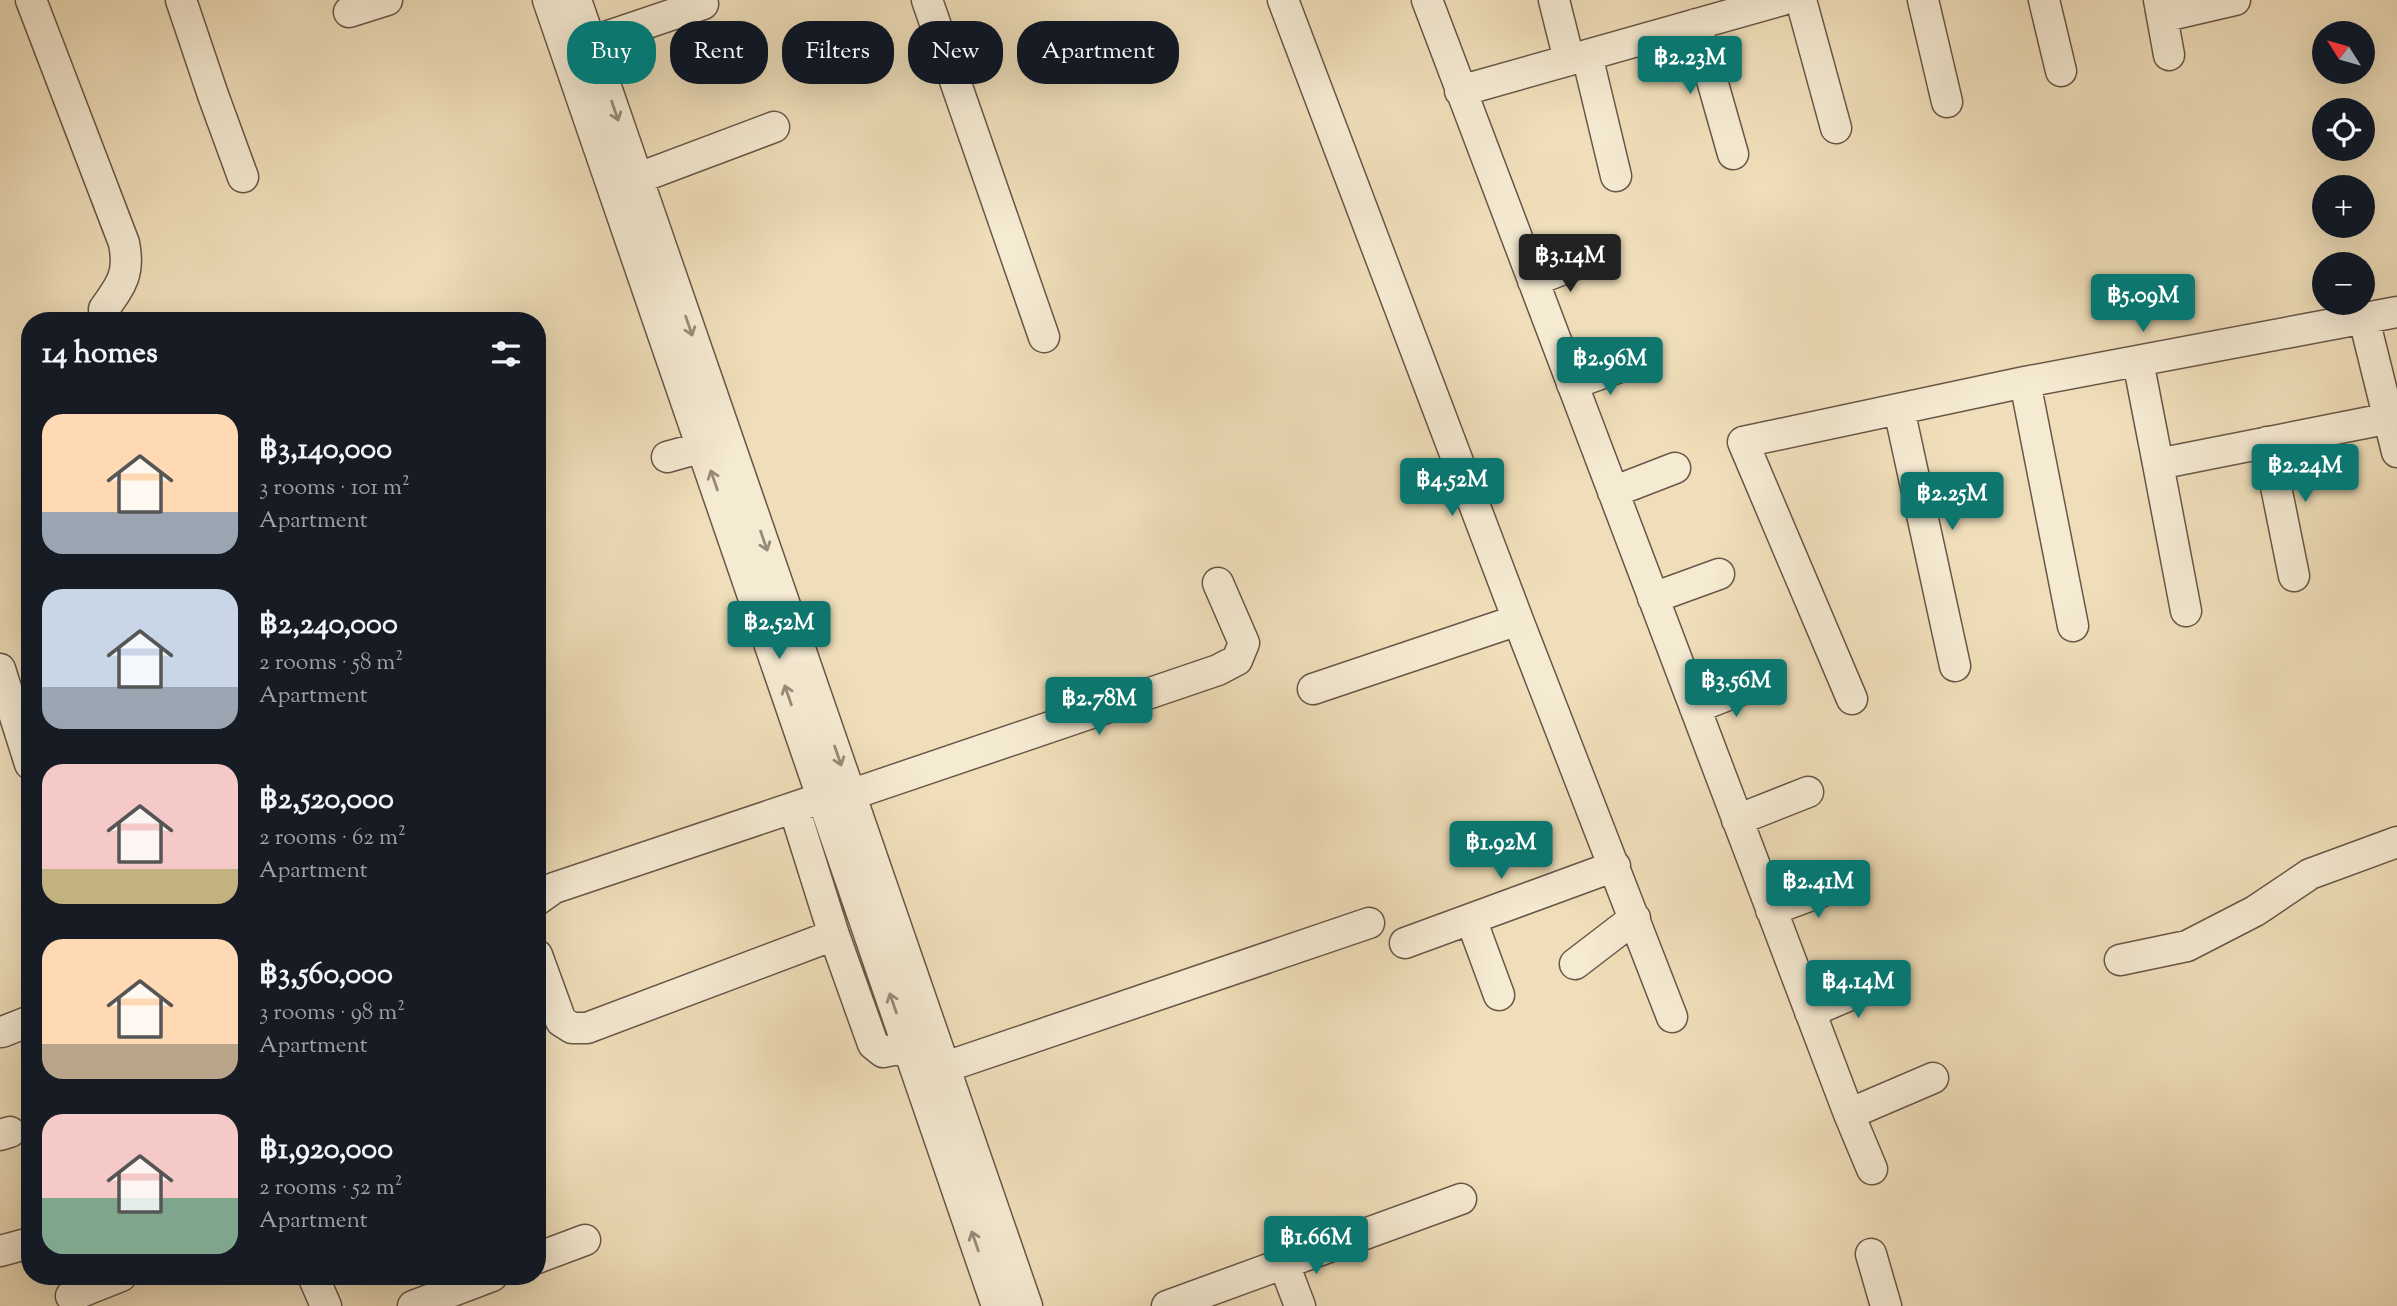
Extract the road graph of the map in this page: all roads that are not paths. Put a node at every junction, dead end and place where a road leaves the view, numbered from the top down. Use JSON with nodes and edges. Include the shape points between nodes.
{"nodes":[{"id":1,"x":31,"y":0,"type":"edge"},
{"id":2,"x":181,"y":0,"type":"edge"},
{"id":3,"x":387,"y":0,"type":"edge"},
{"id":4,"x":548,"y":0,"type":"edge"},
{"id":5,"x":576,"y":0,"type":"edge"},
{"id":6,"x":927,"y":0,"type":"edge"},
{"id":7,"x":1283,"y":0,"type":"edge"},
{"id":8,"x":1427,"y":0,"type":"edge"},
{"id":9,"x":1554,"y":0,"type":"edge"},
{"id":10,"x":1782,"y":0,"type":"edge"},
{"id":11,"x":1801,"y":0,"type":"edge"},
{"id":12,"x":1923,"y":0,"type":"edge"},
{"id":13,"x":2044,"y":0,"type":"edge"},
{"id":14,"x":2235,"y":0,"type":"edge"},
{"id":15,"x":703,"y":4,"type":"dead end"},
{"id":16,"x":2161,"y":9,"type":"edge"},
{"id":17,"x":349,"y":12,"type":"dead end"},
{"id":18,"x":1687,"y":17,"type":"edge"},
{"id":19,"x":584,"y":21,"type":"edge"},
{"id":20,"x":653,"y":21,"type":"edge"},
{"id":21,"x":2169,"y":55,"type":"dead end"},
{"id":22,"x":1578,"y":58,"type":"junction"},
{"id":23,"x":2062,"y":71,"type":"dead end"},
{"id":24,"x":601,"y":84,"type":"edge"},
{"id":25,"x":1460,"y":91,"type":"junction"},
{"id":26,"x":1947,"y":102,"type":"dead end"},
{"id":27,"x":774,"y":127,"type":"dead end"},
{"id":28,"x":1836,"y":128,"type":"dead end"},
{"id":29,"x":1733,"y":154,"type":"dead end"},
{"id":30,"x":1616,"y":176,"type":"dead end"},
{"id":31,"x":243,"y":177,"type":"dead end"},
{"id":32,"x":625,"y":182,"type":"junction"},
{"id":33,"x":1589,"y":259,"type":"dead end"},
{"id":34,"x":1533,"y":281,"type":"junction"},
{"id":35,"x":104,"y":309,"type":"dead end"},
{"id":36,"x":2397,"y":312,"type":"edge"},
{"id":37,"x":2364,"y":318,"type":"junction"},
{"id":38,"x":1044,"y":337,"type":"dead end"},
{"id":39,"x":2138,"y":361,"type":"junction"},
{"id":40,"x":1631,"y":363,"type":"dead end"},
{"id":41,"x":2025,"y":382,"type":"junction"},
{"id":42,"x":1572,"y":384,"type":"junction"},
{"id":43,"x":1899,"y":409,"type":"junction"},
{"id":44,"x":2389,"y":418,"type":"junction"},
{"id":45,"x":2267,"y":442,"type":"junction"},
{"id":46,"x":716,"y":444,"type":"junction"},
{"id":47,"x":2397,"y":452,"type":"edge"},
{"id":48,"x":667,"y":457,"type":"dead end"},
{"id":49,"x":2158,"y":464,"type":"junction"},
{"id":50,"x":1675,"y":468,"type":"dead end"},
{"id":51,"x":1613,"y":492,"type":"junction"},
{"id":52,"x":1719,"y":574,"type":"dead end"},
{"id":53,"x":2294,"y":576,"type":"dead end"},
{"id":54,"x":1218,"y":583,"type":"dead end"},
{"id":55,"x":1653,"y":598,"type":"junction"},
{"id":56,"x":2186,"y":611,"type":"dead end"},
{"id":57,"x":1518,"y":620,"type":"junction"},
{"id":58,"x":2073,"y":626,"type":"dead end"},
{"id":59,"x":1955,"y":666,"type":"dead end"},
{"id":60,"x":0,"y":670,"type":"edge"},
{"id":61,"x":1758,"y":683,"type":"dead end"},
{"id":62,"x":1313,"y":689,"type":"dead end"},
{"id":63,"x":1852,"y":699,"type":"dead end"},
{"id":64,"x":1695,"y":708,"type":"junction"},
{"id":65,"x":21,"y":736,"type":"edge"},
{"id":66,"x":1808,"y":792,"type":"dead end"},
{"id":67,"x":833,"y":798,"type":"junction"},
{"id":68,"x":794,"y":808,"type":"junction"},
{"id":69,"x":1737,"y":820,"type":"junction"},
{"id":70,"x":2397,"y":842,"type":"edge"},
{"id":71,"x":1615,"y":866,"type":"junction"},
{"id":72,"x":1847,"y":882,"type":"dead end"},
{"id":73,"x":546,"y":894,"type":"edge"},
{"id":74,"x":1771,"y":910,"type":"junction"},
{"id":75,"x":1635,"y":918,"type":"junction"},
{"id":76,"x":1471,"y":919,"type":"junction"},
{"id":77,"x":1369,"y":923,"type":"dead end"},
{"id":78,"x":834,"y":935,"type":"junction"},
{"id":79,"x":1405,"y":943,"type":"dead end"},
{"id":80,"x":2120,"y":960,"type":"dead end"},
{"id":81,"x":1575,"y":964,"type":"dead end"},
{"id":82,"x":546,"y":980,"type":"edge"},
{"id":83,"x":1885,"y":980,"type":"dead end"},
{"id":84,"x":1499,"y":995,"type":"dead end"},
{"id":85,"x":1810,"y":1012,"type":"junction"},
{"id":86,"x":1672,"y":1017,"type":"dead end"},
{"id":87,"x":21,"y":1025,"type":"edge"},
{"id":88,"x":2,"y":1032,"type":"dead end"},
{"id":89,"x":908,"y":1048,"type":"junction"},
{"id":90,"x":932,"y":1072,"type":"junction"},
{"id":91,"x":1933,"y":1078,"type":"dead end"},
{"id":92,"x":1849,"y":1114,"type":"junction"},
{"id":93,"x":1872,"y":1169,"type":"dead end"},
{"id":94,"x":1461,"y":1199,"type":"dead end"},
{"id":95,"x":585,"y":1240,"type":"dead end"},
{"id":96,"x":21,"y":1245,"type":"edge"},
{"id":97,"x":0,"y":1251,"type":"edge"},
{"id":98,"x":1871,"y":1254,"type":"dead end"},
{"id":99,"x":546,"y":1255,"type":"edge"},
{"id":100,"x":1284,"y":1264,"type":"junction"},
{"id":101,"x":98,"y":1285,"type":"edge"},
{"id":102,"x":317,"y":1285,"type":"edge"},
{"id":103,"x":468,"y":1285,"type":"edge"},
{"id":104,"x":71,"y":1296,"type":"dead end"},
{"id":105,"x":326,"y":1306,"type":"edge"},
{"id":106,"x":412,"y":1306,"type":"edge"},
{"id":107,"x":997,"y":1306,"type":"edge"},
{"id":108,"x":1027,"y":1306,"type":"edge"},
{"id":109,"x":1167,"y":1306,"type":"edge"},
{"id":110,"x":1300,"y":1306,"type":"edge"},
{"id":111,"x":1886,"y":1306,"type":"edge"}],
"edges":[{"from":1,"to":35,"type":"street","via":[[124,243],[126,274]]},
{"from":2,"to":31,"type":"street"},
{"from":3,"to":17,"type":"street"},
{"from":4,"to":32,"type":"street"},
{"from":5,"to":19,"type":"street"},
{"from":6,"to":38,"type":"street"},
{"from":7,"to":57,"type":"street"},
{"from":8,"to":25,"type":"street"},
{"from":9,"to":22,"type":"street"},
{"from":10,"to":18,"type":"street"},
{"from":11,"to":28,"type":"street"},
{"from":12,"to":26,"type":"street"},
{"from":13,"to":23,"type":"street"},
{"from":14,"to":16,"type":"street"},
{"from":15,"to":20,"type":"street"},
{"from":16,"to":21,"type":"street"},
{"from":18,"to":22,"type":"street"},
{"from":18,"to":29,"type":"street"},
{"from":22,"to":25,"type":"street"},
{"from":22,"to":30,"type":"street"},
{"from":24,"to":32,"type":"street","one_way":true},
{"from":25,"to":34,"type":"street"},
{"from":27,"to":32,"type":"street"},
{"from":32,"to":46,"type":"street"},
{"from":33,"to":34,"type":"street"},
{"from":34,"to":42,"type":"street"},
{"from":36,"to":37,"type":"street"},
{"from":37,"to":39,"type":"street"},
{"from":37,"to":44,"type":"street"},
{"from":39,"to":41,"type":"street"},
{"from":39,"to":49,"type":"street"},
{"from":40,"to":42,"type":"street"},
{"from":41,"to":43,"type":"street"},
{"from":41,"to":58,"type":"street"},
{"from":42,"to":51,"type":"street"},
{"from":43,"to":59,"type":"street"},
{"from":43,"to":63,"type":"street","via":[[1743,442]]},
{"from":44,"to":45,"type":"street"},
{"from":44,"to":47,"type":"street"},
{"from":45,"to":49,"type":"street"},
{"from":45,"to":53,"type":"street"},
{"from":46,"to":48,"type":"street"},
{"from":46,"to":67,"type":"street"},
{"from":49,"to":56,"type":"street"},
{"from":50,"to":51,"type":"street"},
{"from":51,"to":55,"type":"street"},
{"from":52,"to":55,"type":"street"},
{"from":54,"to":67,"type":"street","via":[[1244,643],[1237,660]]},
{"from":55,"to":64,"type":"street"},
{"from":57,"to":62,"type":"street"},
{"from":57,"to":71,"type":"street"},
{"from":60,"to":65,"type":"street"},
{"from":61,"to":64,"type":"street"},
{"from":64,"to":69,"type":"street"},
{"from":66,"to":69,"type":"street"},
{"from":67,"to":68,"type":"street"},
{"from":89,"to":67,"type":"street","one_way":true},
{"from":67,"to":90,"type":"street"},
{"from":68,"to":73,"type":"street"},
{"from":68,"to":78,"type":"street"},
{"from":69,"to":74,"type":"street"},
{"from":70,"to":80,"type":"street","via":[[2310,874],[2255,911],[2187,946]]},
{"from":71,"to":75,"type":"street"},
{"from":71,"to":76,"type":"street"},
{"from":72,"to":74,"type":"street"},
{"from":74,"to":85,"type":"street"},
{"from":75,"to":81,"type":"street"},
{"from":75,"to":86,"type":"street"},
{"from":76,"to":79,"type":"street"},
{"from":76,"to":84,"type":"street"},
{"from":77,"to":90,"type":"street"},
{"from":78,"to":82,"type":"street","via":[[587,1028],[572,1028],[561,1021]]},
{"from":78,"to":89,"type":"street","via":[[873,1044],[883,1052]]},
{"from":83,"to":85,"type":"street"},
{"from":85,"to":92,"type":"street"},
{"from":87,"to":88,"type":"street"},
{"from":89,"to":90,"type":"street"},
{"from":107,"to":90,"type":"street","one_way":true},
{"from":90,"to":108,"type":"street"},
{"from":91,"to":92,"type":"street"},
{"from":92,"to":93,"type":"street"},
{"from":94,"to":100,"type":"street"},
{"from":95,"to":99,"type":"street"},
{"from":96,"to":97,"type":"street"},
{"from":98,"to":111,"type":"street"},
{"from":100,"to":109,"type":"street"},
{"from":100,"to":110,"type":"street"},
{"from":101,"to":104,"type":"street"},
{"from":102,"to":105,"type":"street"},
{"from":103,"to":106,"type":"street"}]}
